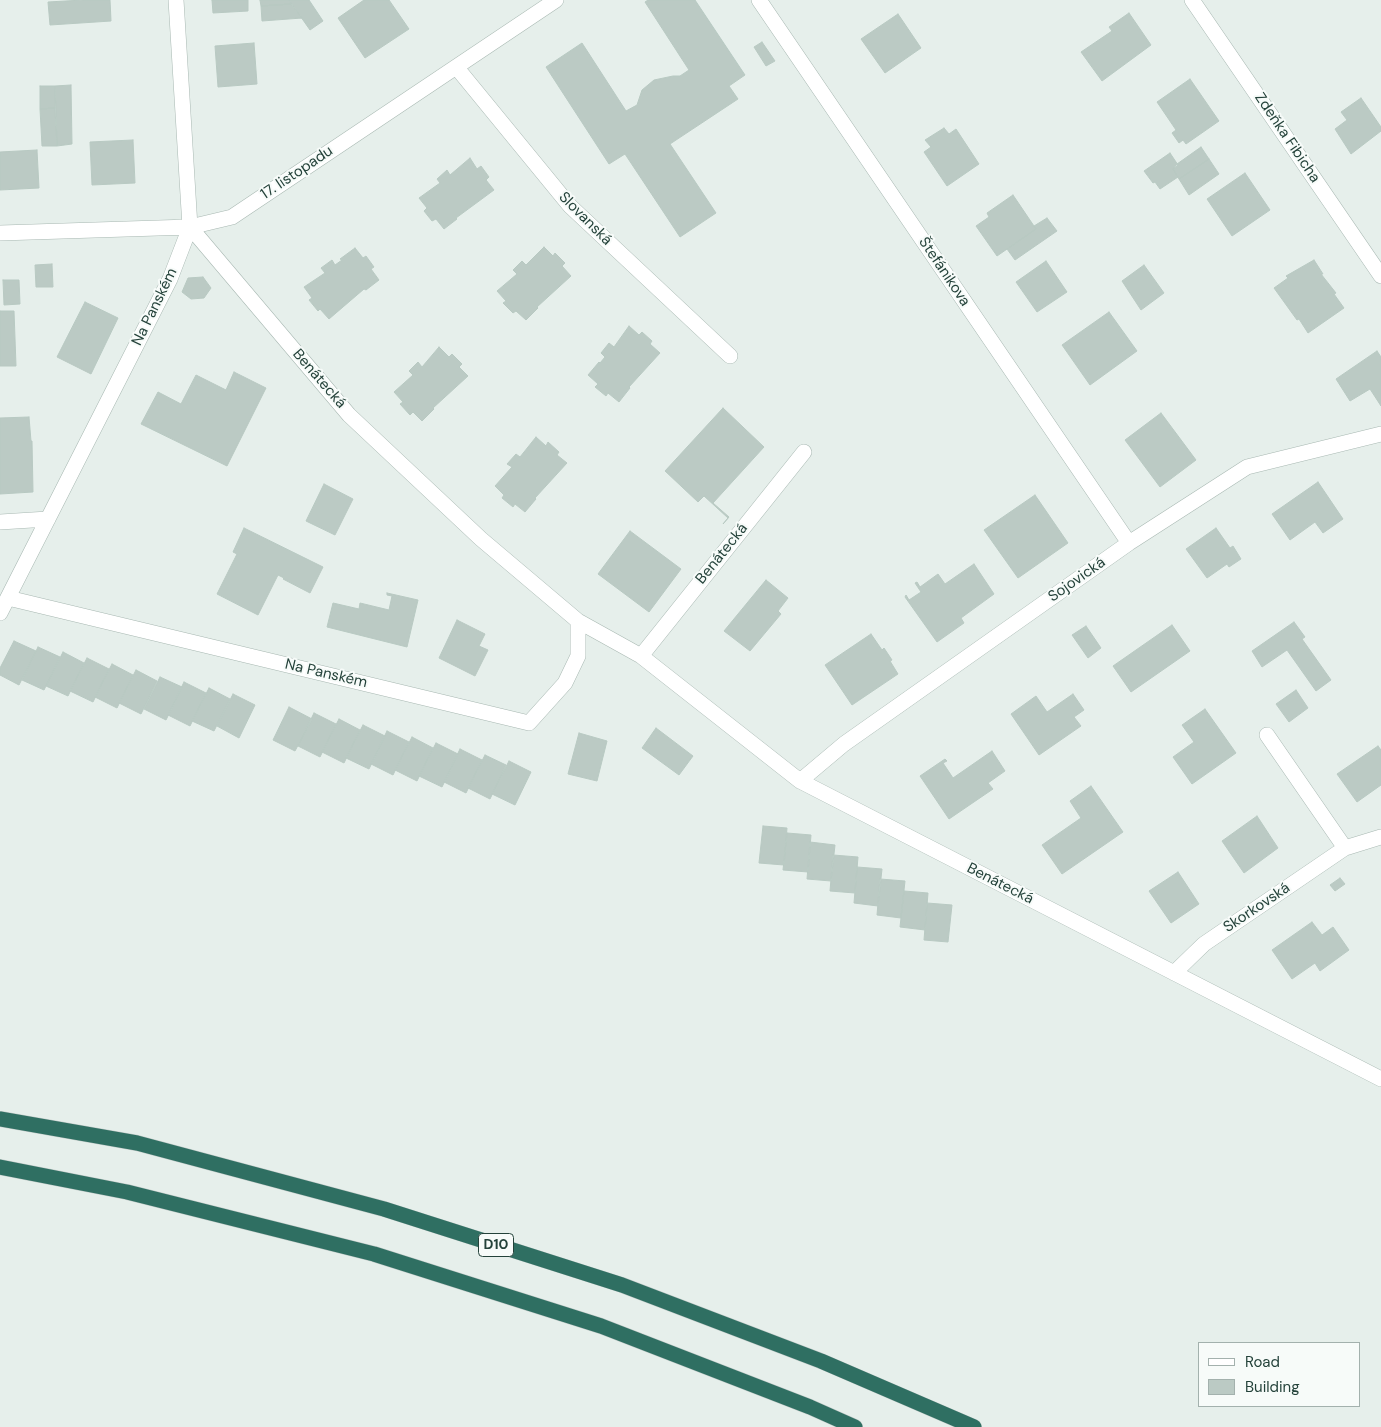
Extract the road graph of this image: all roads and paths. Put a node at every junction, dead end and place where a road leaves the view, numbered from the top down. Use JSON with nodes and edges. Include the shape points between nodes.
{"nodes":[{"id":1,"x":176,"y":0,"type":"edge"},
{"id":2,"x":556,"y":0,"type":"edge"},
{"id":3,"x":759,"y":0,"type":"edge"},
{"id":4,"x":1192,"y":0,"type":"edge"},
{"id":5,"x":456,"y":68,"type":"junction"},
{"id":6,"x":190,"y":227,"type":"junction"},
{"id":7,"x":0,"y":233,"type":"edge"},
{"id":8,"x":1381,"y":276,"type":"edge"},
{"id":9,"x":730,"y":356,"type":"dead end"},
{"id":10,"x":1381,"y":434,"type":"edge"},
{"id":11,"x":804,"y":452,"type":"dead end"},
{"id":12,"x":48,"y":519,"type":"junction"},
{"id":13,"x":0,"y":522,"type":"edge"},
{"id":14,"x":1129,"y":543,"type":"junction"},
{"id":15,"x":8,"y":598,"type":"junction"},
{"id":16,"x":0,"y":613,"type":"edge"},
{"id":17,"x":578,"y":621,"type":"junction"},
{"id":18,"x":640,"y":656,"type":"junction"},
{"id":19,"x":1267,"y":735,"type":"dead end"},
{"id":20,"x":800,"y":781,"type":"junction"},
{"id":21,"x":1381,"y":837,"type":"edge"},
{"id":22,"x":1345,"y":848,"type":"junction"},
{"id":23,"x":1174,"y":974,"type":"junction"},
{"id":24,"x":1381,"y":1079,"type":"edge"},
{"id":25,"x":0,"y":1119,"type":"edge"},
{"id":26,"x":0,"y":1168,"type":"edge"},
{"id":27,"x":856,"y":1427,"type":"edge"},
{"id":28,"x":974,"y":1427,"type":"edge"}],
"edges":[{"from":1,"to":6,"type":"street"},
{"from":2,"to":5,"type":"street","name":"17. listopadu"},
{"from":3,"to":14,"type":"street","name":"Štefánikova"},
{"from":4,"to":8,"type":"street","name":"Zdeňka Fibicha"},
{"from":5,"to":6,"type":"street","name":"17. listopadu","via":[[232,217]]},
{"from":5,"to":9,"type":"street","name":"Slovanská","via":[[570,206]]},
{"from":6,"to":7,"type":"street","name":"17. listopadu"},
{"from":6,"to":12,"type":"street","name":"Na Panském","via":[[170,279]]},
{"from":6,"to":17,"type":"street","name":"Benátecká","via":[[349,415],[481,539]]},
{"from":10,"to":14,"type":"street","name":"Sojovická","via":[[1247,467]]},
{"from":11,"to":18,"type":"street","name":"Benátecká"},
{"from":12,"to":13,"type":"street"},
{"from":12,"to":15,"type":"street","name":"Na Panském"},
{"from":14,"to":20,"type":"street","name":"Sojovická","via":[[844,744]]},
{"from":15,"to":16,"type":"street","name":"Na Panském"},
{"from":15,"to":17,"type":"street","name":"Na Panském","via":[[529,723],[565,683],[578,656]]},
{"from":17,"to":18,"type":"street","name":"Benátecká"},
{"from":18,"to":20,"type":"street","name":"Benátecká"},
{"from":19,"to":22,"type":"street"},
{"from":20,"to":23,"type":"street","name":"Benátecká"},
{"from":21,"to":22,"type":"street","name":"Skorkovská"},
{"from":22,"to":23,"type":"street","name":"Skorkovská","via":[[1204,944]]},
{"from":23,"to":24,"type":"street","name":"Benátecká"},
{"from":25,"to":28,"type":"highway","number":"D10","via":[[137,1143],[393,1212],[622,1285],[821,1361]]},
{"from":26,"to":27,"type":"highway","via":[[127,1192],[374,1254],[601,1326]]}]}
